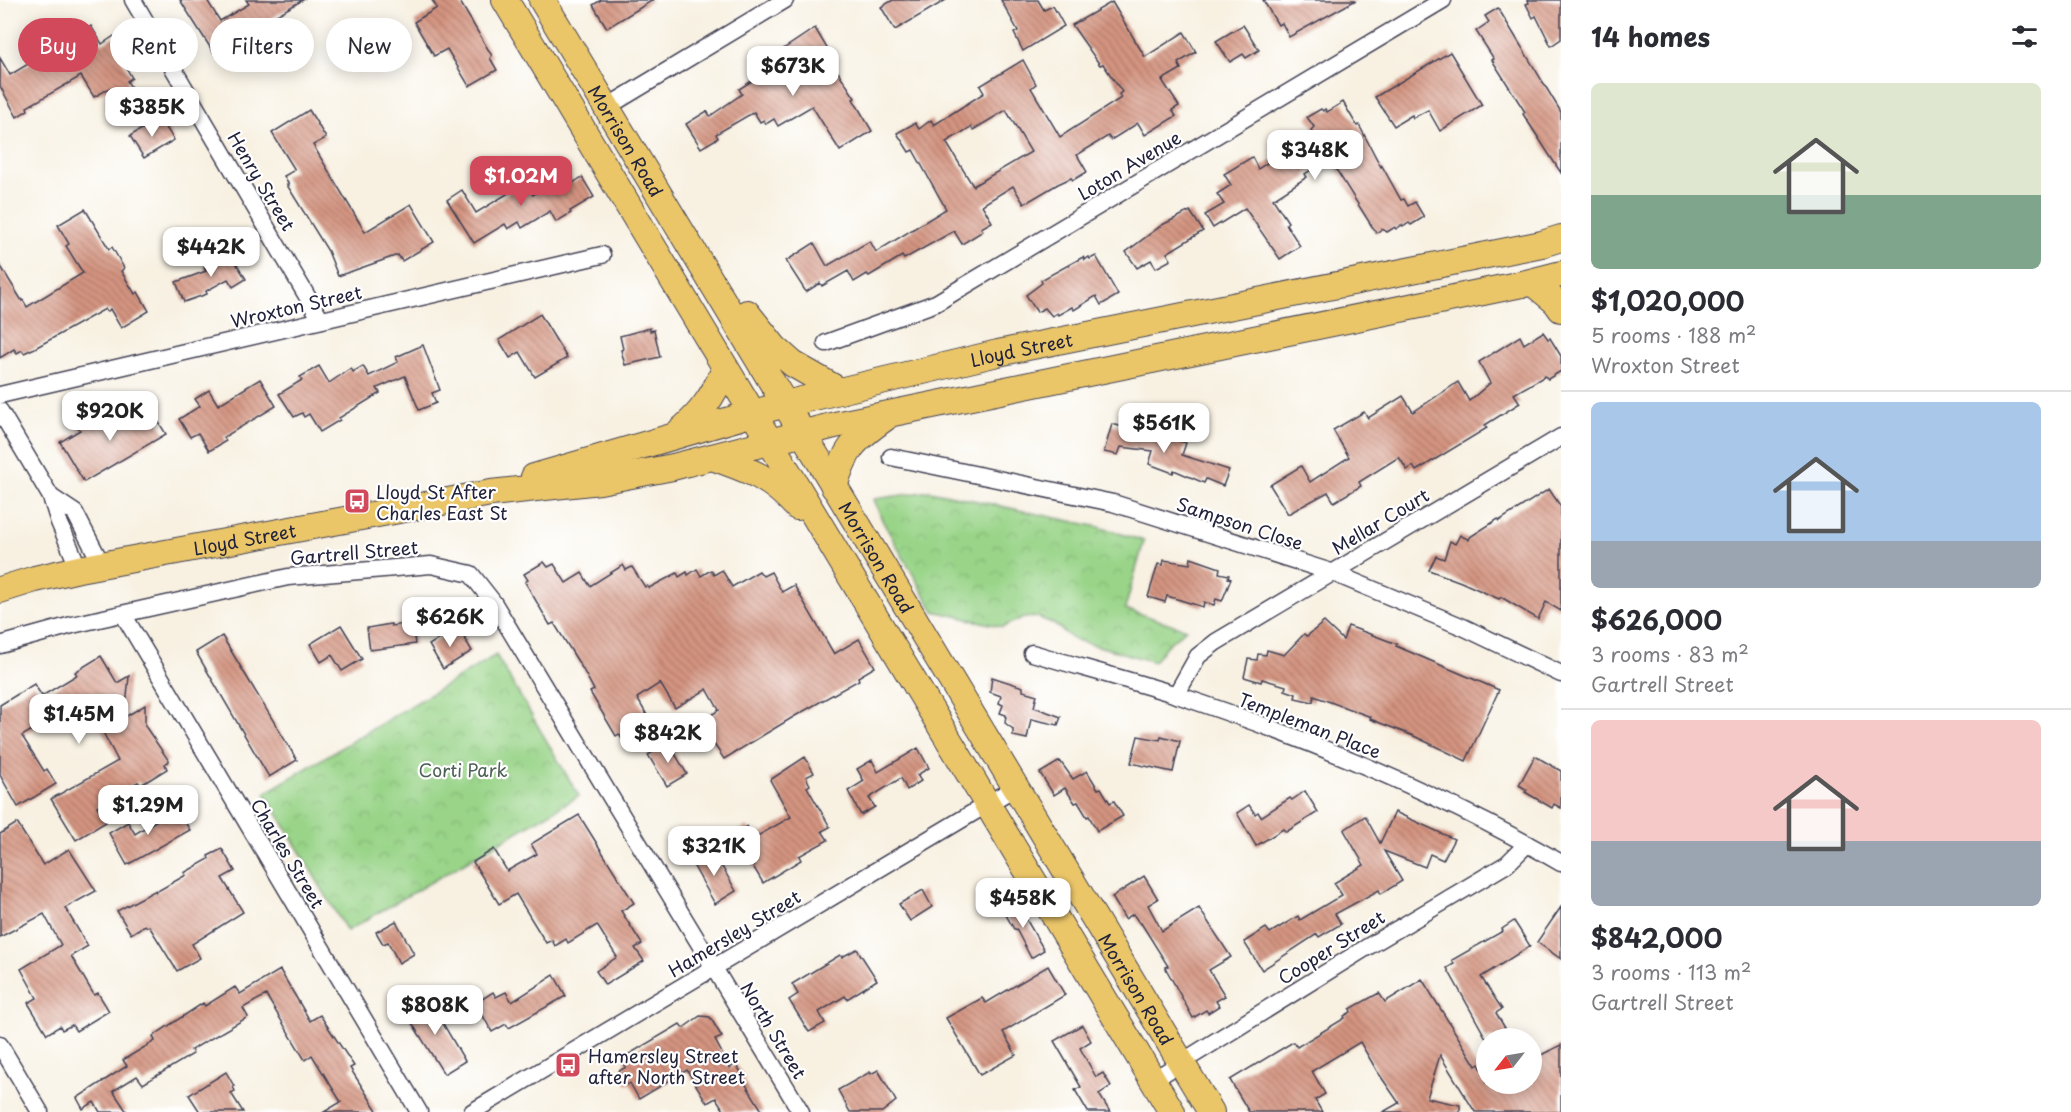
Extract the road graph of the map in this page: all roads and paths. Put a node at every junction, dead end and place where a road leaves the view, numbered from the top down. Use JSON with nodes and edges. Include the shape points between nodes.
{"nodes":[{"id":1,"x":133,"y":0,"type":"edge"},
{"id":2,"x":505,"y":0,"type":"edge"},
{"id":3,"x":542,"y":0,"type":"edge"},
{"id":4,"x":785,"y":0,"type":"edge"},
{"id":5,"x":1443,"y":0,"type":"edge"},
{"id":6,"x":607,"y":106,"type":"junction"},
{"id":7,"x":1561,"y":238,"type":"edge"},
{"id":8,"x":602,"y":255,"type":"dead end"},
{"id":9,"x":706,"y":272,"type":"junction"},
{"id":10,"x":1561,"y":274,"type":"edge"},
{"id":11,"x":1522,"y":284,"type":"junction"},
{"id":12,"x":1561,"y":309,"type":"edge"},
{"id":13,"x":321,"y":320,"type":"junction"},
{"id":14,"x":826,"y":343,"type":"dead end"},
{"id":15,"x":725,"y":369,"type":"junction"},
{"id":16,"x":840,"y":391,"type":"junction"},
{"id":17,"x":0,"y":395,"type":"edge"},
{"id":18,"x":785,"y":404,"type":"junction"},
{"id":19,"x":0,"y":411,"type":"edge"},
{"id":20,"x":752,"y":414,"type":"junction"},
{"id":21,"x":890,"y":414,"type":"junction"},
{"id":22,"x":801,"y":433,"type":"junction"},
{"id":23,"x":674,"y":436,"type":"junction"},
{"id":24,"x":1561,"y":437,"type":"edge"},
{"id":25,"x":769,"y":442,"type":"junction"},
{"id":26,"x":712,"y":457,"type":"junction"},
{"id":27,"x":891,"y":457,"type":"dead end"},
{"id":28,"x":834,"y":487,"type":"junction"},
{"id":29,"x":491,"y":493,"type":"junction"},
{"id":30,"x":51,"y":497,"type":"junction"},
{"id":31,"x":824,"y":532,"type":"junction"},
{"id":32,"x":91,"y":567,"type":"junction"},
{"id":33,"x":1331,"y":572,"type":"junction"},
{"id":34,"x":0,"y":590,"type":"edge"},
{"id":35,"x":123,"y":614,"type":"junction"},
{"id":36,"x":0,"y":645,"type":"edge"},
{"id":37,"x":1032,"y":653,"type":"dead end"},
{"id":38,"x":1561,"y":674,"type":"edge"},
{"id":39,"x":1176,"y":695,"type":"junction"},
{"id":40,"x":1016,"y":787,"type":"junction"},
{"id":41,"x":988,"y":804,"type":"junction"},
{"id":42,"x":1527,"y":844,"type":"junction"},
{"id":43,"x":1561,"y":863,"type":"edge"},
{"id":44,"x":714,"y":968,"type":"junction"},
{"id":45,"x":0,"y":1045,"type":"edge"},
{"id":46,"x":1182,"y":1063,"type":"junction"},
{"id":47,"x":1153,"y":1080,"type":"junction"},
{"id":48,"x":40,"y":1112,"type":"edge"},
{"id":49,"x":419,"y":1112,"type":"edge"},
{"id":50,"x":472,"y":1112,"type":"edge"},
{"id":51,"x":801,"y":1112,"type":"edge"},
{"id":52,"x":1172,"y":1112,"type":"edge"},
{"id":53,"x":1211,"y":1112,"type":"edge"}],
"edges":[{"from":1,"to":13,"type":"street","name":"Henry Street"},
{"from":2,"to":15,"type":"main road","name":"Morrison Road"},
{"from":3,"to":6,"type":"main road","name":"Morrison Road"},
{"from":4,"to":6,"type":"street"},
{"from":5,"to":14,"type":"street","name":"Loton Avenue","via":[[936,303]]},
{"from":6,"to":9,"type":"main road","name":"Morrison Road"},
{"from":7,"to":16,"type":"main road","name":"Lloyd Street","via":[[998,353]]},
{"from":8,"to":13,"type":"street","name":"Wroxton Street"},
{"from":9,"to":16,"type":"main road","via":[[730,289],[775,348],[793,364]]},
{"from":9,"to":18,"type":"main road","name":"Morrison Road"},
{"from":10,"to":11,"type":"main road","name":"Lloyd Street"},
{"from":11,"to":12,"type":"main road","via":[[1533,283]]},
{"from":11,"to":21,"type":"main road","name":"Lloyd Street"},
{"from":13,"to":17,"type":"street","name":"Wroxton Street"},
{"from":15,"to":20,"type":"main road","name":"Morrison Road"},
{"from":15,"to":23,"type":"main road","via":[[698,417]]},
{"from":16,"to":18,"type":"main road","name":"Lloyd Street"},
{"from":18,"to":20,"type":"main road","name":"Lloyd Street"},
{"from":18,"to":22,"type":"main road","name":"Morrison Road"},
{"from":19,"to":30,"type":"street"},
{"from":20,"to":23,"type":"main road","name":"Lloyd Street"},
{"from":20,"to":25,"type":"main road","name":"Morrison Road"},
{"from":21,"to":22,"type":"main road","name":"Lloyd Street"},
{"from":21,"to":28,"type":"main road","via":[[853,444],[841,463]]},
{"from":22,"to":25,"type":"main road","name":"Lloyd Street"},
{"from":22,"to":28,"type":"main road","name":"Morrison Road"},
{"from":23,"to":29,"type":"main road","name":"Lloyd Street"},
{"from":24,"to":33,"type":"street","name":"Mellar Court"},
{"from":25,"to":26,"type":"main road","name":"Lloyd Street"},
{"from":25,"to":31,"type":"main road","name":"Morrison Road"},
{"from":26,"to":29,"type":"main road","name":"Lloyd Street","via":[[600,481]]},
{"from":26,"to":31,"type":"main road","via":[[766,479]]},
{"from":27,"to":33,"type":"street","name":"Sampson Close","via":[[1113,503]]},
{"from":28,"to":40,"type":"main road","name":"Morrison Road"},
{"from":29,"to":32,"type":"main road","name":"Lloyd Street"},
{"from":30,"to":32,"type":"street","via":[[59,522]]},
{"from":30,"to":32,"type":"street","via":[[75,513]]},
{"from":31,"to":41,"type":"main road","name":"Morrison Road"},
{"from":32,"to":34,"type":"main road","name":"Lloyd Street"},
{"from":33,"to":38,"type":"street","name":"Sampson Close","via":[[1463,627]]},
{"from":33,"to":39,"type":"street","name":"Mellar Court","via":[[1198,656]]},
{"from":35,"to":36,"type":"street","name":"Gartrell Street"},
{"from":35,"to":44,"type":"street","name":"Gartrell Street","via":[[288,577],[431,565],[471,574],[493,602]]},
{"from":35,"to":49,"type":"street","name":"Charles Street"},
{"from":37,"to":39,"type":"street","name":"Templeman Place"},
{"from":39,"to":42,"type":"street","name":"Templeman Place","via":[[1314,745]]},
{"from":40,"to":41,"type":"street","name":"Hamersley Street"},
{"from":40,"to":46,"type":"main road","name":"Morrison Road"},
{"from":41,"to":44,"type":"street","name":"Hamersley Street"},
{"from":41,"to":47,"type":"main road","name":"Morrison Road"},
{"from":42,"to":43,"type":"street","name":"Templeman Place"},
{"from":42,"to":46,"type":"street","name":"Cooper Street","via":[[1507,864]]},
{"from":44,"to":50,"type":"street","name":"Hamersley Street"},
{"from":44,"to":51,"type":"street","name":"North Street"},
{"from":45,"to":48,"type":"street"},
{"from":46,"to":47,"type":"street","name":"Cooper Street"},
{"from":46,"to":53,"type":"main road","name":"Morrison Road"},
{"from":47,"to":52,"type":"main road","name":"Morrison Road"}]}
